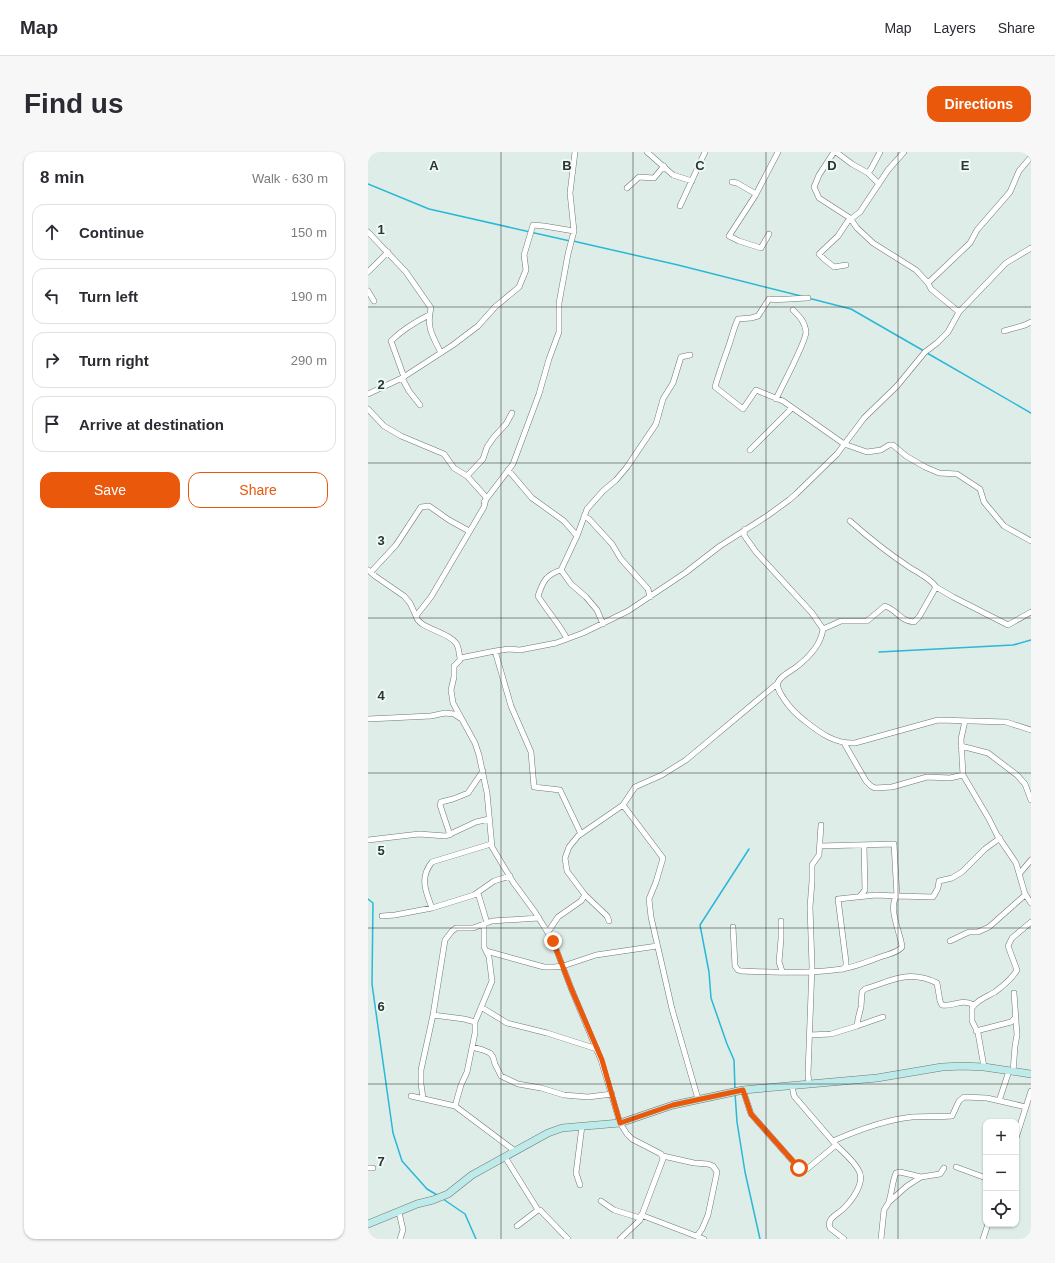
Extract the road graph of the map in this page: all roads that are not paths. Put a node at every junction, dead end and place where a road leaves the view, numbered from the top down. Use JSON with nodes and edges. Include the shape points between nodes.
{"nodes":[{"id":1,"x":575,"y":152,"type":"edge"},
{"id":2,"x":647,"y":152,"type":"edge"},
{"id":3,"x":705,"y":152,"type":"edge"},
{"id":4,"x":778,"y":152,"type":"edge"},
{"id":5,"x":835,"y":152,"type":"edge"},
{"id":6,"x":880,"y":152,"type":"edge"},
{"id":7,"x":904,"y":152,"type":"edge"},
{"id":8,"x":1031,"y":157,"type":"edge"},
{"id":9,"x":664,"y":166,"type":"junction"},
{"id":10,"x":868,"y":173,"type":"junction"},
{"id":11,"x":692,"y":181,"type":"junction"},
{"id":12,"x":732,"y":182,"type":"dead end"},
{"id":13,"x":879,"y":184,"type":"junction"},
{"id":14,"x":627,"y":188,"type":"dead end"},
{"id":15,"x":756,"y":194,"type":"junction"},
{"id":16,"x":680,"y":206,"type":"dead end"},
{"id":17,"x":850,"y":218,"type":"junction"},
{"id":18,"x":574,"y":231,"type":"junction"},
{"id":19,"x":368,"y":232,"type":"edge"},
{"id":20,"x":769,"y":234,"type":"dead end"},
{"id":21,"x":1031,"y":248,"type":"edge"},
{"id":22,"x":388,"y":252,"type":"junction"},
{"id":23,"x":846,"y":265,"type":"dead end"},
{"id":24,"x":368,"y":272,"type":"edge"},
{"id":25,"x":928,"y":283,"type":"junction"},
{"id":26,"x":368,"y":291,"type":"edge"},
{"id":27,"x":808,"y":298,"type":"dead end"},
{"id":28,"x":374,"y":301,"type":"dead end"},
{"id":29,"x":793,"y":310,"type":"dead end"},
{"id":30,"x":959,"y":312,"type":"junction"},
{"id":31,"x":429,"y":315,"type":"junction"},
{"id":32,"x":1031,"y":322,"type":"edge"},
{"id":33,"x":1004,"y":331,"type":"dead end"},
{"id":34,"x":441,"y":353,"type":"junction"},
{"id":35,"x":690,"y":355,"type":"dead end"},
{"id":36,"x":403,"y":377,"type":"junction"},
{"id":37,"x":368,"y":394,"type":"edge"},
{"id":38,"x":776,"y":399,"type":"junction"},
{"id":39,"x":420,"y":405,"type":"dead end"},
{"id":40,"x":792,"y":408,"type":"junction"},
{"id":41,"x":368,"y":409,"type":"edge"},
{"id":42,"x":512,"y":413,"type":"dead end"},
{"id":43,"x":844,"y":444,"type":"junction"},
{"id":44,"x":750,"y":450,"type":"dead end"},
{"id":45,"x":508,"y":470,"type":"junction"},
{"id":46,"x":467,"y":476,"type":"junction"},
{"id":47,"x":484,"y":502,"type":"junction"},
{"id":48,"x":584,"y":516,"type":"junction"},
{"id":49,"x":850,"y":521,"type":"dead end"},
{"id":50,"x":469,"y":531,"type":"junction"},
{"id":51,"x":745,"y":532,"type":"junction"},
{"id":52,"x":577,"y":536,"type":"junction"},
{"id":53,"x":1031,"y":541,"type":"edge"},
{"id":54,"x":561,"y":570,"type":"junction"},
{"id":55,"x":369,"y":571,"type":"edge"},
{"id":56,"x":936,"y":587,"type":"junction"},
{"id":57,"x":650,"y":597,"type":"junction"},
{"id":58,"x":1031,"y":612,"type":"edge"},
{"id":59,"x":416,"y":616,"type":"junction"},
{"id":60,"x":603,"y":624,"type":"junction"},
{"id":61,"x":823,"y":629,"type":"junction"},
{"id":62,"x":567,"y":639,"type":"junction"},
{"id":63,"x":495,"y":651,"type":"junction"},
{"id":64,"x":460,"y":658,"type":"junction"},
{"id":65,"x":778,"y":683,"type":"junction"},
{"id":66,"x":368,"y":719,"type":"edge"},
{"id":67,"x":462,"y":720,"type":"junction"},
{"id":68,"x":964,"y":721,"type":"junction"},
{"id":69,"x":1031,"y":730,"type":"edge"},
{"id":70,"x":844,"y":743,"type":"junction"},
{"id":71,"x":961,"y":746,"type":"junction"},
{"id":72,"x":483,"y":771,"type":"junction"},
{"id":73,"x":963,"y":775,"type":"junction"},
{"id":74,"x":1031,"y":800,"type":"edge"},
{"id":75,"x":623,"y":805,"type":"junction"},
{"id":76,"x":489,"y":819,"type":"junction"},
{"id":77,"x":821,"y":825,"type":"dead end"},
{"id":78,"x":450,"y":834,"type":"junction"},
{"id":79,"x":581,"y":834,"type":"junction"},
{"id":80,"x":1000,"y":838,"type":"junction"},
{"id":81,"x":368,"y":840,"type":"edge"},
{"id":82,"x":492,"y":844,"type":"junction"},
{"id":83,"x":864,"y":845,"type":"junction"},
{"id":84,"x":820,"y":846,"type":"junction"},
{"id":85,"x":1031,"y":860,"type":"edge"},
{"id":86,"x":1020,"y":873,"type":"junction"},
{"id":87,"x":510,"y":876,"type":"junction"},
{"id":88,"x":478,"y":894,"type":"junction"},
{"id":89,"x":585,"y":895,"type":"junction"},
{"id":90,"x":1026,"y":895,"type":"junction"},
{"id":91,"x":860,"y":896,"type":"junction"},
{"id":92,"x":897,"y":896,"type":"junction"},
{"id":93,"x":1031,"y":903,"type":"edge"},
{"id":94,"x":432,"y":908,"type":"junction"},
{"id":95,"x":382,"y":916,"type":"dead end"},
{"id":96,"x":539,"y":918,"type":"junction"},
{"id":97,"x":609,"y":921,"type":"dead end"},
{"id":98,"x":781,"y":922,"type":"dead end"},
{"id":99,"x":1031,"y":922,"type":"edge"},
{"id":100,"x":485,"y":924,"type":"junction"},
{"id":101,"x":733,"y":927,"type":"dead end"},
{"id":102,"x":548,"y":932,"type":"junction"},
{"id":103,"x":950,"y":941,"type":"dead end"},
{"id":104,"x":657,"y":946,"type":"junction"},
{"id":105,"x":486,"y":951,"type":"junction"},
{"id":106,"x":563,"y":966,"type":"junction"},
{"id":107,"x":843,"y":969,"type":"junction"},
{"id":108,"x":782,"y":971,"type":"junction"},
{"id":109,"x":812,"y":973,"type":"junction"},
{"id":110,"x":1014,"y":993,"type":"dead end"},
{"id":111,"x":974,"y":1005,"type":"junction"},
{"id":112,"x":481,"y":1007,"type":"junction"},
{"id":113,"x":433,"y":1015,"type":"junction"},
{"id":114,"x":883,"y":1016,"type":"dead end"},
{"id":115,"x":1015,"y":1018,"type":"junction"},
{"id":116,"x":475,"y":1022,"type":"junction"},
{"id":117,"x":858,"y":1026,"type":"junction"},
{"id":118,"x":976,"y":1031,"type":"junction"},
{"id":119,"x":810,"y":1035,"type":"junction"},
{"id":120,"x":472,"y":1047,"type":"junction"},
{"id":121,"x":597,"y":1049,"type":"junction"},
{"id":122,"x":984,"y":1067,"type":"junction"},
{"id":123,"x":1011,"y":1072,"type":"junction"},
{"id":124,"x":1031,"y":1074,"type":"edge"},
{"id":125,"x":809,"y":1084,"type":"junction"},
{"id":126,"x":792,"y":1086,"type":"junction"},
{"id":127,"x":741,"y":1090,"type":"junction"},
{"id":128,"x":1031,"y":1091,"type":"edge"},
{"id":129,"x":612,"y":1094,"type":"junction"},
{"id":130,"x":411,"y":1096,"type":"dead end"},
{"id":131,"x":423,"y":1098,"type":"junction"},
{"id":132,"x":698,"y":1099,"type":"junction"},
{"id":133,"x":999,"y":1101,"type":"junction"},
{"id":134,"x":455,"y":1106,"type":"junction"},
{"id":135,"x":1026,"y":1107,"type":"junction"},
{"id":136,"x":620,"y":1123,"type":"junction"},
{"id":137,"x":582,"y":1126,"type":"junction"},
{"id":138,"x":1019,"y":1129,"type":"edge"},
{"id":139,"x":834,"y":1143,"type":"junction"},
{"id":140,"x":515,"y":1151,"type":"junction"},
{"id":141,"x":663,"y":1156,"type":"junction"},
{"id":142,"x":505,"y":1157,"type":"junction"},
{"id":143,"x":956,"y":1167,"type":"dead end"},
{"id":144,"x":944,"y":1168,"type":"dead end"},
{"id":145,"x":921,"y":1177,"type":"junction"},
{"id":146,"x":983,"y":1177,"type":"edge"},
{"id":147,"x":580,"y":1185,"type":"dead end"},
{"id":148,"x":601,"y":1201,"type":"dead end"},
{"id":149,"x":889,"y":1202,"type":"junction"},
{"id":150,"x":538,"y":1210,"type":"junction"},
{"id":151,"x":398,"y":1212,"type":"junction"},
{"id":152,"x":641,"y":1216,"type":"junction"},
{"id":153,"x":368,"y":1224,"type":"edge"},
{"id":154,"x":517,"y":1226,"type":"dead end"},
{"id":155,"x":987,"y":1227,"type":"edge"},
{"id":156,"x":837,"y":1236,"type":"edge"},
{"id":157,"x":693,"y":1237,"type":"edge"},
{"id":158,"x":400,"y":1239,"type":"edge"},
{"id":159,"x":568,"y":1239,"type":"edge"},
{"id":160,"x":620,"y":1239,"type":"edge"},
{"id":161,"x":704,"y":1239,"type":"edge"},
{"id":162,"x":844,"y":1239,"type":"edge"},
{"id":163,"x":881,"y":1239,"type":"edge"},
{"id":164,"x":983,"y":1239,"type":"edge"}],
"edges":[{"from":1,"to":18,"type":"street","via":[[570,193]]},
{"from":2,"to":9,"type":"street"},
{"from":3,"to":11,"type":"street"},
{"from":4,"to":15,"type":"street"},
{"from":5,"to":10,"type":"street"},
{"from":5,"to":17,"type":"street","via":[[814,187],[819,198]]},
{"from":6,"to":10,"type":"street"},
{"from":7,"to":13,"type":"street"},
{"from":8,"to":25,"type":"street","via":[[1019,171],[1010,192],[977,230],[970,242]]},
{"from":9,"to":11,"type":"street","via":[[673,175]]},
{"from":9,"to":14,"type":"street","via":[[654,178],[639,177]]},
{"from":10,"to":13,"type":"street"},
{"from":11,"to":16,"type":"street"},
{"from":12,"to":15,"type":"street"},
{"from":13,"to":17,"type":"street","via":[[860,212]]},
{"from":15,"to":20,"type":"street","via":[[729,236],[761,248]]},
{"from":17,"to":23,"type":"street","via":[[838,236],[819,254],[834,267]]},
{"from":17,"to":25,"type":"street","via":[[872,243],[916,270]]},
{"from":18,"to":34,"type":"street","via":[[533,225],[524,255],[526,270],[519,286],[478,326]]},
{"from":18,"to":45,"type":"street","via":[[560,303],[559,332],[520,449]]},
{"from":19,"to":22,"type":"street"},
{"from":21,"to":30,"type":"street","via":[[1006,263]]},
{"from":22,"to":24,"type":"street"},
{"from":22,"to":31,"type":"street","via":[[422,294],[431,308]]},
{"from":25,"to":30,"type":"street","via":[[938,296]]},
{"from":26,"to":28,"type":"street"},
{"from":27,"to":38,"type":"street","via":[[769,300],[758,316],[738,319],[720,368],[715,387],[743,409],[756,390]]},
{"from":29,"to":38,"type":"street","via":[[802,319],[806,333],[798,356]]},
{"from":30,"to":43,"type":"street","via":[[948,332],[927,350],[897,386],[864,418]]},
{"from":31,"to":34,"type":"street","via":[[429,327]]},
{"from":31,"to":36,"type":"street","via":[[398,334],[391,342]]},
{"from":32,"to":33,"type":"street"},
{"from":34,"to":36,"type":"street"},
{"from":35,"to":48,"type":"street","via":[[681,357],[673,383],[663,399],[656,424],[637,453],[616,480],[591,504]]},
{"from":36,"to":37,"type":"street"},
{"from":36,"to":39,"type":"street","via":[[409,391]]},
{"from":38,"to":40,"type":"street"},
{"from":40,"to":43,"type":"street"},
{"from":40,"to":44,"type":"street"},
{"from":41,"to":46,"type":"street","via":[[384,426],[444,454],[454,468]]},
{"from":42,"to":46,"type":"street","via":[[490,442],[483,459]]},
{"from":43,"to":51,"type":"street","via":[[837,454],[789,500]]},
{"from":43,"to":53,"type":"street","via":[[867,452],[894,445],[906,456],[925,467],[940,473],[957,474],[980,489],[984,502],[1004,526]]},
{"from":45,"to":47,"type":"street"},
{"from":45,"to":52,"type":"street","via":[[532,498],[564,522]]},
{"from":46,"to":47,"type":"street","via":[[485,496]]},
{"from":47,"to":50,"type":"street","via":[[484,508]]},
{"from":48,"to":52,"type":"street"},
{"from":48,"to":57,"type":"street","via":[[612,544],[621,559],[648,589]]},
{"from":49,"to":56,"type":"street","via":[[892,555],[933,581]]},
{"from":50,"to":55,"type":"street","via":[[429,506],[421,507],[396,545]]},
{"from":50,"to":59,"type":"street","via":[[431,597]]},
{"from":51,"to":57,"type":"street","via":[[738,534]]},
{"from":51,"to":61,"type":"street","via":[[756,552],[812,613]]},
{"from":52,"to":54,"type":"street"},
{"from":54,"to":60,"type":"street","via":[[597,610]]},
{"from":54,"to":62,"type":"street","via":[[550,574],[541,585],[538,596]]},
{"from":55,"to":59,"type":"street","via":[[404,596]]},
{"from":56,"to":58,"type":"street","via":[[1008,625]]},
{"from":56,"to":61,"type":"street","via":[[914,622],[907,621],[885,606],[867,621],[841,621]]},
{"from":57,"to":60,"type":"street"},
{"from":59,"to":64,"type":"street","via":[[421,624],[446,634],[457,644]]},
{"from":60,"to":62,"type":"street"},
{"from":61,"to":65,"type":"street","via":[[818,644]]},
{"from":62,"to":63,"type":"street","via":[[520,650]]},
{"from":63,"to":64,"type":"street"},
{"from":63,"to":79,"type":"street","via":[[511,706],[531,752],[534,787],[560,790]]},
{"from":64,"to":67,"type":"street","via":[[454,666],[451,690],[453,703]]},
{"from":65,"to":70,"type":"street","via":[[778,689],[797,715],[830,738]]},
{"from":65,"to":75,"type":"street","via":[[686,760],[636,787]]},
{"from":66,"to":67,"type":"street","via":[[445,713],[454,714]]},
{"from":67,"to":72,"type":"street","via":[[475,743]]},
{"from":68,"to":69,"type":"street","via":[[1006,722]]},
{"from":68,"to":70,"type":"street","via":[[938,720],[855,743]]},
{"from":68,"to":71,"type":"street"},
{"from":70,"to":73,"type":"street","via":[[866,781],[875,788],[892,787],[927,777],[950,778]]},
{"from":71,"to":73,"type":"street"},
{"from":71,"to":74,"type":"street","via":[[988,753],[1017,774],[1025,784]]},
{"from":72,"to":76,"type":"street"},
{"from":72,"to":78,"type":"street","via":[[468,793],[441,802]]},
{"from":73,"to":80,"type":"street"},
{"from":75,"to":79,"type":"street"},
{"from":75,"to":104,"type":"street","via":[[663,858],[649,899]]},
{"from":76,"to":78,"type":"street"},
{"from":76,"to":82,"type":"street"},
{"from":77,"to":84,"type":"street"},
{"from":78,"to":81,"type":"street","via":[[419,834]]},
{"from":79,"to":89,"type":"street","via":[[569,847],[565,858],[567,870]]},
{"from":80,"to":86,"type":"street"},
{"from":80,"to":92,"type":"street","via":[[962,872],[939,881],[933,897]]},
{"from":82,"to":87,"type":"street"},
{"from":82,"to":94,"type":"street","via":[[432,862],[426,869],[425,880]]},
{"from":83,"to":84,"type":"street"},
{"from":83,"to":91,"type":"street","via":[[865,890]]},
{"from":83,"to":92,"type":"street","via":[[894,844]]},
{"from":84,"to":109,"type":"street","via":[[819,855],[812,865]]},
{"from":85,"to":86,"type":"street"},
{"from":86,"to":90,"type":"street"},
{"from":87,"to":88,"type":"street","via":[[494,881]]},
{"from":87,"to":96,"type":"street"},
{"from":88,"to":94,"type":"street"},
{"from":88,"to":100,"type":"street"},
{"from":89,"to":97,"type":"street"},
{"from":89,"to":102,"type":"street","via":[[581,902],[558,917]]},
{"from":90,"to":93,"type":"street"},
{"from":90,"to":103,"type":"street","via":[[989,928],[969,932]]},
{"from":91,"to":92,"type":"street"},
{"from":91,"to":107,"type":"street","via":[[838,899],[846,962]]},
{"from":92,"to":107,"type":"street","via":[[893,903],[902,945],[900,949]]},
{"from":94,"to":95,"type":"street"},
{"from":96,"to":100,"type":"street","via":[[492,921]]},
{"from":96,"to":102,"type":"street"},
{"from":98,"to":108,"type":"street","via":[[778,962]]},
{"from":99,"to":111,"type":"street","via":[[1012,938],[1008,946],[1017,970],[1015,974]]},
{"from":100,"to":105,"type":"street"},
{"from":100,"to":113,"type":"street","via":[[453,930],[445,940]]},
{"from":101,"to":108,"type":"street","via":[[738,970]]},
{"from":102,"to":106,"type":"street"},
{"from":104,"to":106,"type":"street","via":[[596,955]]},
{"from":104,"to":132,"type":"street"},
{"from":105,"to":106,"type":"street","via":[[544,967]]},
{"from":105,"to":112,"type":"street","via":[[492,981]]},
{"from":106,"to":121,"type":"street"},
{"from":107,"to":109,"type":"street"},
{"from":108,"to":109,"type":"street"},
{"from":109,"to":119,"type":"street"},
{"from":110,"to":115,"type":"street"},
{"from":111,"to":117,"type":"street","via":[[956,1002],[947,1006],[942,1005],[937,983],[930,979],[915,976],[892,979],[862,992]]},
{"from":111,"to":118,"type":"street","via":[[972,1021]]},
{"from":112,"to":116,"type":"street"},
{"from":112,"to":121,"type":"street","via":[[507,1023]]},
{"from":113,"to":116,"type":"street"},
{"from":113,"to":131,"type":"street","via":[[421,1070]]},
{"from":114,"to":117,"type":"street"},
{"from":115,"to":118,"type":"street","via":[[1011,1022]]},
{"from":115,"to":123,"type":"street","via":[[1017,1035]]},
{"from":116,"to":120,"type":"street"},
{"from":117,"to":119,"type":"street","via":[[831,1034]]},
{"from":118,"to":122,"type":"street"},
{"from":119,"to":125,"type":"street"},
{"from":120,"to":129,"type":"street","via":[[490,1053],[501,1076],[518,1084],[582,1097]]},
{"from":120,"to":134,"type":"street","via":[[467,1072]]},
{"from":121,"to":129,"type":"street"},
{"from":122,"to":123,"type":"street"},
{"from":122,"to":125,"type":"street","via":[[942,1067],[878,1078]]},
{"from":123,"to":124,"type":"street"},
{"from":123,"to":133,"type":"street"},
{"from":125,"to":126,"type":"street"},
{"from":126,"to":127,"type":"street"},
{"from":126,"to":139,"type":"street","via":[[794,1096]]},
{"from":127,"to":132,"type":"street"},
{"from":127,"to":139,"type":"street","via":[[751,1114],[801,1170],[807,1169]]},
{"from":128,"to":135,"type":"street"},
{"from":129,"to":136,"type":"street"},
{"from":130,"to":131,"type":"street"},
{"from":131,"to":134,"type":"street"},
{"from":132,"to":136,"type":"street"},
{"from":133,"to":135,"type":"street"},
{"from":133,"to":139,"type":"street","via":[[964,1097],[959,1101],[952,1116],[896,1119],[859,1130]]},
{"from":134,"to":140,"type":"street"},
{"from":135,"to":138,"type":"street"},
{"from":136,"to":137,"type":"street"},
{"from":136,"to":141,"type":"street","via":[[632,1139]]},
{"from":137,"to":140,"type":"street","via":[[562,1128],[548,1133]]},
{"from":137,"to":147,"type":"street","via":[[576,1174]]},
{"from":139,"to":156,"type":"street","via":[[852,1161],[861,1176],[860,1183],[846,1207],[830,1222],[830,1227]]},
{"from":140,"to":142,"type":"street"},
{"from":141,"to":152,"type":"street"},
{"from":141,"to":157,"type":"street","via":[[708,1164],[717,1172],[708,1214],[702,1229]]},
{"from":142,"to":150,"type":"street"},
{"from":142,"to":151,"type":"street","via":[[472,1175],[448,1194]]},
{"from":143,"to":146,"type":"street"},
{"from":144,"to":145,"type":"street","via":[[940,1174]]},
{"from":145,"to":149,"type":"street"},
{"from":145,"to":149,"type":"street","via":[[896,1173]]},
{"from":148,"to":152,"type":"street","via":[[614,1210]]},
{"from":149,"to":163,"type":"street","via":[[884,1210]]},
{"from":150,"to":154,"type":"street"},
{"from":150,"to":159,"type":"street"},
{"from":151,"to":153,"type":"street"},
{"from":151,"to":158,"type":"street","via":[[403,1230]]},
{"from":152,"to":157,"type":"street"},
{"from":152,"to":160,"type":"street"},
{"from":155,"to":164,"type":"street"},
{"from":156,"to":162,"type":"street"},
{"from":157,"to":161,"type":"street"}]}
